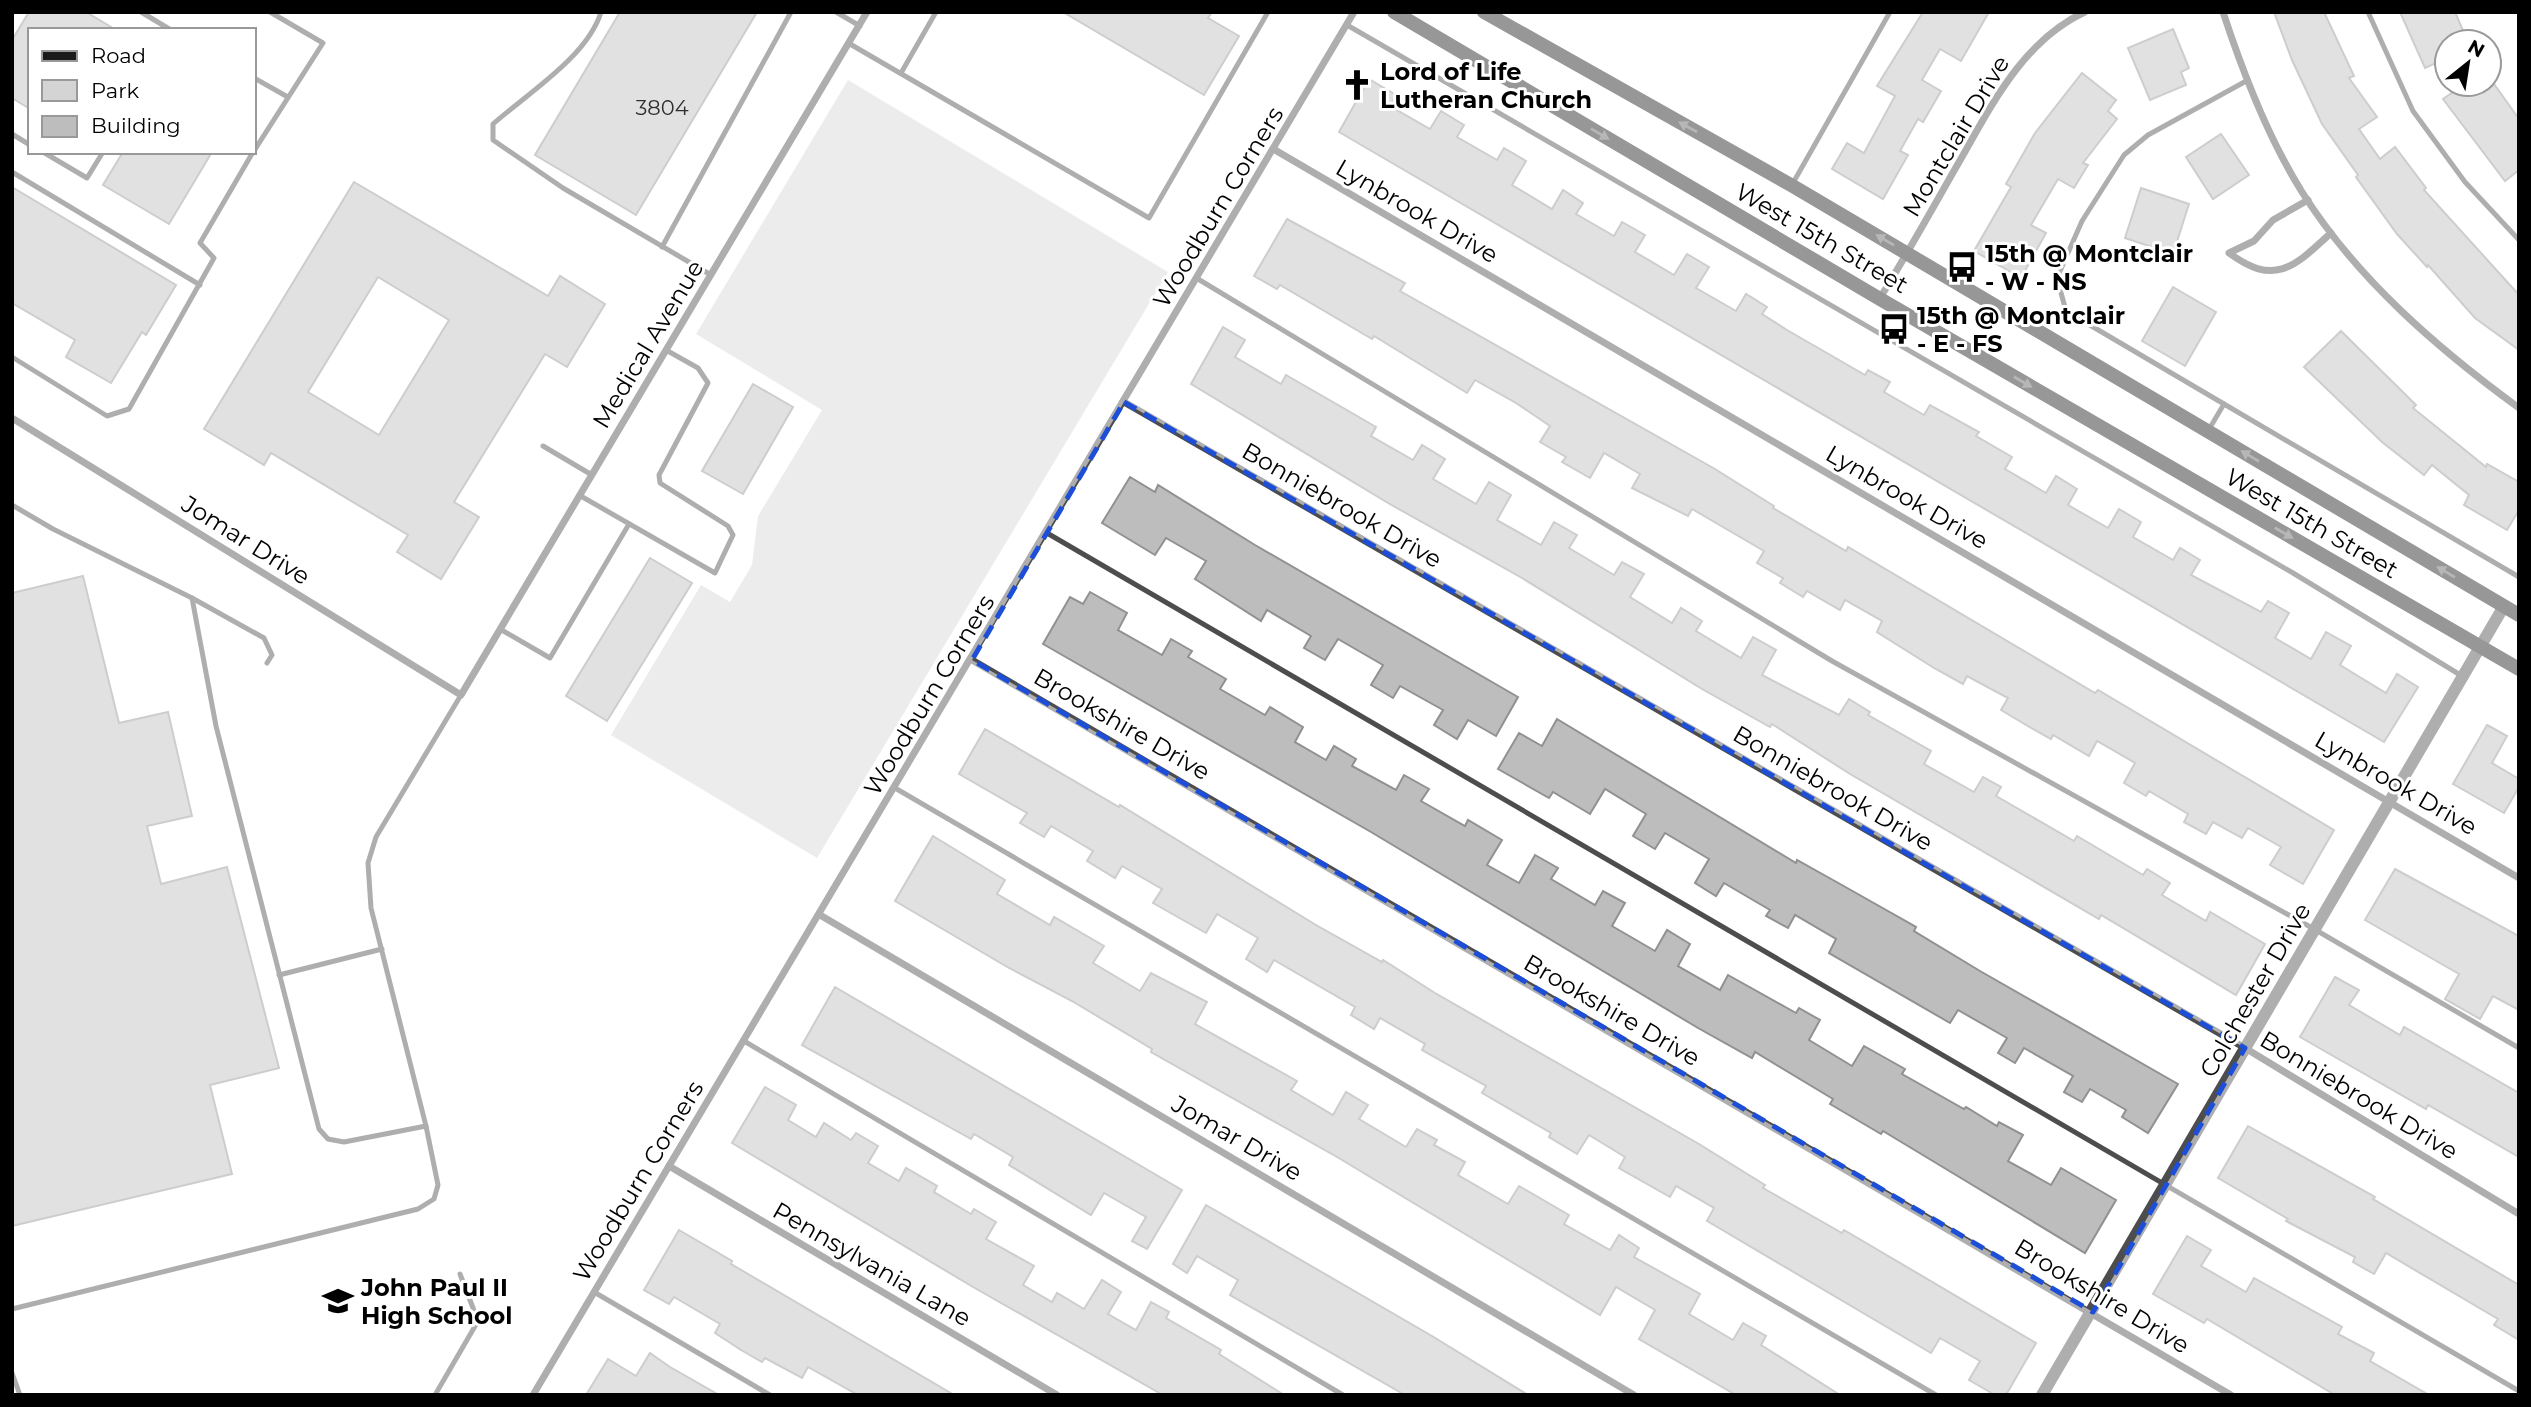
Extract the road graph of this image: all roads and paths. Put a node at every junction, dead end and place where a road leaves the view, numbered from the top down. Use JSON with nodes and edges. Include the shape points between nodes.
{"nodes":[{"id":1,"x":141,"y":12,"type":"edge"},
{"id":2,"x":270,"y":12,"type":"edge"},
{"id":3,"x":601,"y":12,"type":"edge"},
{"id":4,"x":791,"y":12,"type":"edge"},
{"id":5,"x":836,"y":12,"type":"edge"},
{"id":6,"x":867,"y":12,"type":"edge"},
{"id":7,"x":936,"y":12,"type":"edge"},
{"id":8,"x":1268,"y":12,"type":"edge"},
{"id":9,"x":1354,"y":12,"type":"edge"},
{"id":10,"x":1394,"y":12,"type":"edge"},
{"id":11,"x":1484,"y":12,"type":"edge"},
{"id":12,"x":1890,"y":12,"type":"edge"},
{"id":13,"x":2085,"y":12,"type":"edge"},
{"id":14,"x":2223,"y":12,"type":"edge"},
{"id":15,"x":2368,"y":12,"type":"edge"},
{"id":16,"x":1347,"y":25,"type":"junction"},
{"id":17,"x":860,"y":26,"type":"junction"},
{"id":18,"x":168,"y":28,"type":"edge"},
{"id":19,"x":850,"y":44,"type":"junction"},
{"id":20,"x":901,"y":73,"type":"junction"},
{"id":21,"x":256,"y":79,"type":"edge"},
{"id":22,"x":2248,"y":80,"type":"junction"},
{"id":23,"x":286,"y":96,"type":"junction"},
{"id":24,"x":12,"y":134,"type":"edge"},
{"id":25,"x":28,"y":144,"type":"edge"},
{"id":26,"x":256,"y":147,"type":"edge"},
{"id":27,"x":1275,"y":150,"type":"junction"},
{"id":28,"x":102,"y":154,"type":"edge"},
{"id":29,"x":252,"y":154,"type":"edge"},
{"id":30,"x":54,"y":155,"type":"edge"},
{"id":31,"x":12,"y":172,"type":"edge"},
{"id":32,"x":1791,"y":185,"type":"junction"},
{"id":33,"x":2308,"y":200,"type":"junction"},
{"id":34,"x":2330,"y":233,"type":"junction"},
{"id":35,"x":2519,"y":240,"type":"edge"},
{"id":36,"x":662,"y":247,"type":"junction"},
{"id":37,"x":1907,"y":253,"type":"junction"},
{"id":38,"x":711,"y":275,"type":"junction"},
{"id":39,"x":1198,"y":279,"type":"junction"},
{"id":40,"x":200,"y":285,"type":"junction"},
{"id":41,"x":1880,"y":299,"type":"junction"},
{"id":42,"x":666,"y":350,"type":"junction"},
{"id":43,"x":12,"y":357,"type":"edge"},
{"id":44,"x":1124,"y":402,"type":"junction"},
{"id":45,"x":2224,"y":404,"type":"junction"},
{"id":46,"x":2519,"y":408,"type":"edge"},
{"id":47,"x":12,"y":418,"type":"edge"},
{"id":48,"x":2208,"y":431,"type":"junction"},
{"id":49,"x":543,"y":446,"type":"dead end"},
{"id":50,"x":592,"y":475,"type":"junction"},
{"id":51,"x":579,"y":495,"type":"junction"},
{"id":52,"x":12,"y":505,"type":"edge"},
{"id":53,"x":629,"y":524,"type":"junction"},
{"id":54,"x":1047,"y":533,"type":"junction"},
{"id":55,"x":2519,"y":576,"type":"edge"},
{"id":56,"x":192,"y":598,"type":"junction"},
{"id":57,"x":2504,"y":606,"type":"junction"},
{"id":58,"x":2519,"y":615,"type":"edge"},
{"id":59,"x":500,"y":629,"type":"junction"},
{"id":60,"x":2480,"y":646,"type":"junction"},
{"id":61,"x":972,"y":660,"type":"junction"},
{"id":62,"x":267,"y":663,"type":"dead end"},
{"id":63,"x":2519,"y":669,"type":"edge"},
{"id":64,"x":2462,"y":676,"type":"junction"},
{"id":65,"x":461,"y":695,"type":"junction"},
{"id":66,"x":895,"y":788,"type":"junction"},
{"id":67,"x":2388,"y":801,"type":"junction"},
{"id":68,"x":2519,"y":878,"type":"edge"},
{"id":69,"x":820,"y":915,"type":"junction"},
{"id":70,"x":2314,"y":929,"type":"junction"},
{"id":71,"x":382,"y":949,"type":"junction"},
{"id":72,"x":279,"y":975,"type":"junction"},
{"id":73,"x":744,"y":1041,"type":"junction"},
{"id":74,"x":2245,"y":1048,"type":"junction"},
{"id":75,"x":2519,"y":1048,"type":"edge"},
{"id":76,"x":426,"y":1126,"type":"junction"},
{"id":77,"x":669,"y":1166,"type":"junction"},
{"id":78,"x":2166,"y":1185,"type":"junction"},
{"id":79,"x":2519,"y":1214,"type":"edge"},
{"id":80,"x":460,"y":1273,"type":"dead end"},
{"id":81,"x":594,"y":1292,"type":"junction"},
{"id":82,"x":12,"y":1309,"type":"edge"},
{"id":83,"x":2093,"y":1312,"type":"junction"},
{"id":84,"x":12,"y":1373,"type":"edge"},
{"id":85,"x":2519,"y":1391,"type":"edge"},
{"id":86,"x":20,"y":1395,"type":"edge"},
{"id":87,"x":435,"y":1395,"type":"edge"},
{"id":88,"x":533,"y":1395,"type":"edge"},
{"id":89,"x":770,"y":1395,"type":"edge"},
{"id":90,"x":1057,"y":1395,"type":"edge"},
{"id":91,"x":1343,"y":1395,"type":"edge"},
{"id":92,"x":1634,"y":1395,"type":"edge"},
{"id":93,"x":1936,"y":1395,"type":"edge"},
{"id":94,"x":2042,"y":1395,"type":"edge"},
{"id":95,"x":2231,"y":1395,"type":"edge"}],
"edges":[{"from":1,"to":18,"type":"lane"},
{"from":2,"to":23,"type":"lane","via":[[323,43]]},
{"from":3,"to":36,"type":"lane","via":[[596,30],[493,124],[494,140]]},
{"from":4,"to":36,"type":"lane"},
{"from":5,"to":17,"type":"lane"},
{"from":6,"to":17,"type":"street","name":"Medical Avenue"},
{"from":7,"to":20,"type":"lane"},
{"from":8,"to":20,"type":"lane","via":[[1149,218]]},
{"from":9,"to":16,"type":"street","name":"Woodburn Corners"},
{"from":10,"to":41,"type":"main road","name":"West 15th Street","one_way":true},
{"from":32,"to":11,"type":"main road","name":"West 15th Street","one_way":true},
{"from":12,"to":32,"type":"lane"},
{"from":13,"to":37,"type":"street","name":"Montclair Drive","via":[[2066,21],[2032,50],[2005,83]]},
{"from":14,"to":22,"type":"street"},
{"from":15,"to":35,"type":"lane","via":[[2413,111],[2465,182]]},
{"from":16,"to":27,"type":"street","name":"Woodburn Corners"},
{"from":16,"to":64,"type":"lane","via":[[2293,573]]},
{"from":17,"to":19,"type":"street","name":"Medical Avenue"},
{"from":19,"to":20,"type":"lane"},
{"from":19,"to":38,"type":"street","name":"Medical Avenue"},
{"from":21,"to":23,"type":"lane"},
{"from":22,"to":33,"type":"street"},
{"from":22,"to":45,"type":"lane","via":[[2148,135],[2124,155],[2082,221],[2057,278],[2066,311]]},
{"from":23,"to":26,"type":"lane"},
{"from":24,"to":25,"type":"lane"},
{"from":27,"to":39,"type":"street","name":"Woodburn Corners"},
{"from":27,"to":67,"type":"street","name":"Lynbrook Drive"},
{"from":28,"to":30,"type":"lane","via":[[87,178]]},
{"from":29,"to":40,"type":"lane","via":[[200,243],[214,258]]},
{"from":31,"to":40,"type":"lane"},
{"from":37,"to":32,"type":"main road","name":"West 15th Street","one_way":true},
{"from":33,"to":34,"type":"street"},
{"from":33,"to":34,"type":"street","via":[[2273,220],[2254,241],[2229,253],[2266,273],[2301,261]]},
{"from":34,"to":46,"type":"street","via":[[2419,330]]},
{"from":36,"to":38,"type":"lane"},
{"from":37,"to":41,"type":"street","name":"Montclair Drive"},
{"from":37,"to":48,"type":"main road","name":"West 15th Street"},
{"from":38,"to":42,"type":"street","name":"Medical Avenue"},
{"from":39,"to":44,"type":"street","name":"Woodburn Corners"},
{"from":39,"to":70,"type":"lane","via":[[1832,661]]},
{"from":40,"to":43,"type":"lane","via":[[129,409],[107,416]]},
{"from":41,"to":60,"type":"main road","name":"West 15th Street","one_way":true},
{"from":42,"to":50,"type":"street","name":"Medical Avenue"},
{"from":42,"to":53,"type":"lane","via":[[698,368],[708,383],[659,475],[660,483],[728,526],[733,535],[715,573]]},
{"from":44,"to":54,"type":"street","name":"Woodburn Corners"},
{"from":44,"to":74,"type":"street","name":"Bonniebrook Drive"},
{"from":45,"to":48,"type":"lane"},
{"from":45,"to":55,"type":"lane"},
{"from":47,"to":65,"type":"street","name":"Jomar Drive"},
{"from":57,"to":48,"type":"main road","name":"West 15th Street","one_way":true},
{"from":49,"to":50,"type":"lane"},
{"from":50,"to":51,"type":"street","name":"Medical Avenue"},
{"from":51,"to":53,"type":"lane"},
{"from":51,"to":59,"type":"street","name":"Medical Avenue"},
{"from":52,"to":56,"type":"lane"},
{"from":53,"to":59,"type":"lane","via":[[550,658]]},
{"from":54,"to":61,"type":"street","name":"Woodburn Corners"},
{"from":54,"to":78,"type":"lane"},
{"from":56,"to":62,"type":"lane","via":[[264,638],[272,655]]},
{"from":56,"to":72,"type":"lane","via":[[216,726]]},
{"from":57,"to":58,"type":"main road","name":"West 15th Street"},
{"from":57,"to":60,"type":"street","name":"Colchester Drive"},
{"from":59,"to":65,"type":"street","name":"Medical Avenue"},
{"from":60,"to":63,"type":"main road","name":"West 15th Street"},
{"from":60,"to":64,"type":"street","name":"Colchester Drive"},
{"from":61,"to":66,"type":"street","name":"Woodburn Corners"},
{"from":61,"to":83,"type":"street","name":"Brookshire Drive"},
{"from":64,"to":67,"type":"street","name":"Colchester Drive"},
{"from":65,"to":71,"type":"lane","via":[[376,836],[368,863],[368,887]]},
{"from":66,"to":69,"type":"street","name":"Woodburn Corners"},
{"from":66,"to":93,"type":"lane"},
{"from":67,"to":68,"type":"street","name":"Lynbrook Drive"},
{"from":67,"to":70,"type":"street","name":"Colchester Drive"},
{"from":69,"to":73,"type":"street","name":"Woodburn Corners"},
{"from":69,"to":92,"type":"street","name":"Jomar Drive"},
{"from":70,"to":74,"type":"street","name":"Colchester Drive"},
{"from":70,"to":75,"type":"lane"},
{"from":71,"to":72,"type":"lane"},
{"from":71,"to":76,"type":"lane"},
{"from":72,"to":76,"type":"lane","via":[[319,1129],[328,1139],[344,1142]]},
{"from":73,"to":77,"type":"street","name":"Woodburn Corners"},
{"from":73,"to":91,"type":"lane"},
{"from":74,"to":78,"type":"street","name":"Colchester Drive"},
{"from":74,"to":79,"type":"street","name":"Bonniebrook Drive"},
{"from":76,"to":82,"type":"lane","via":[[438,1185],[434,1199],[418,1209]]},
{"from":77,"to":81,"type":"street","name":"Woodburn Corners"},
{"from":77,"to":90,"type":"street","name":"Pennsylvania Lane"},
{"from":78,"to":83,"type":"street","name":"Colchester Drive"},
{"from":78,"to":85,"type":"lane"},
{"from":80,"to":87,"type":"lane","via":[[478,1321]]},
{"from":81,"to":88,"type":"street","name":"Woodburn Corners"},
{"from":81,"to":89,"type":"lane"},
{"from":83,"to":94,"type":"street","name":"Colchester Drive"},
{"from":83,"to":95,"type":"street","name":"Brookshire Drive"},
{"from":84,"to":86,"type":"lane"}]}
